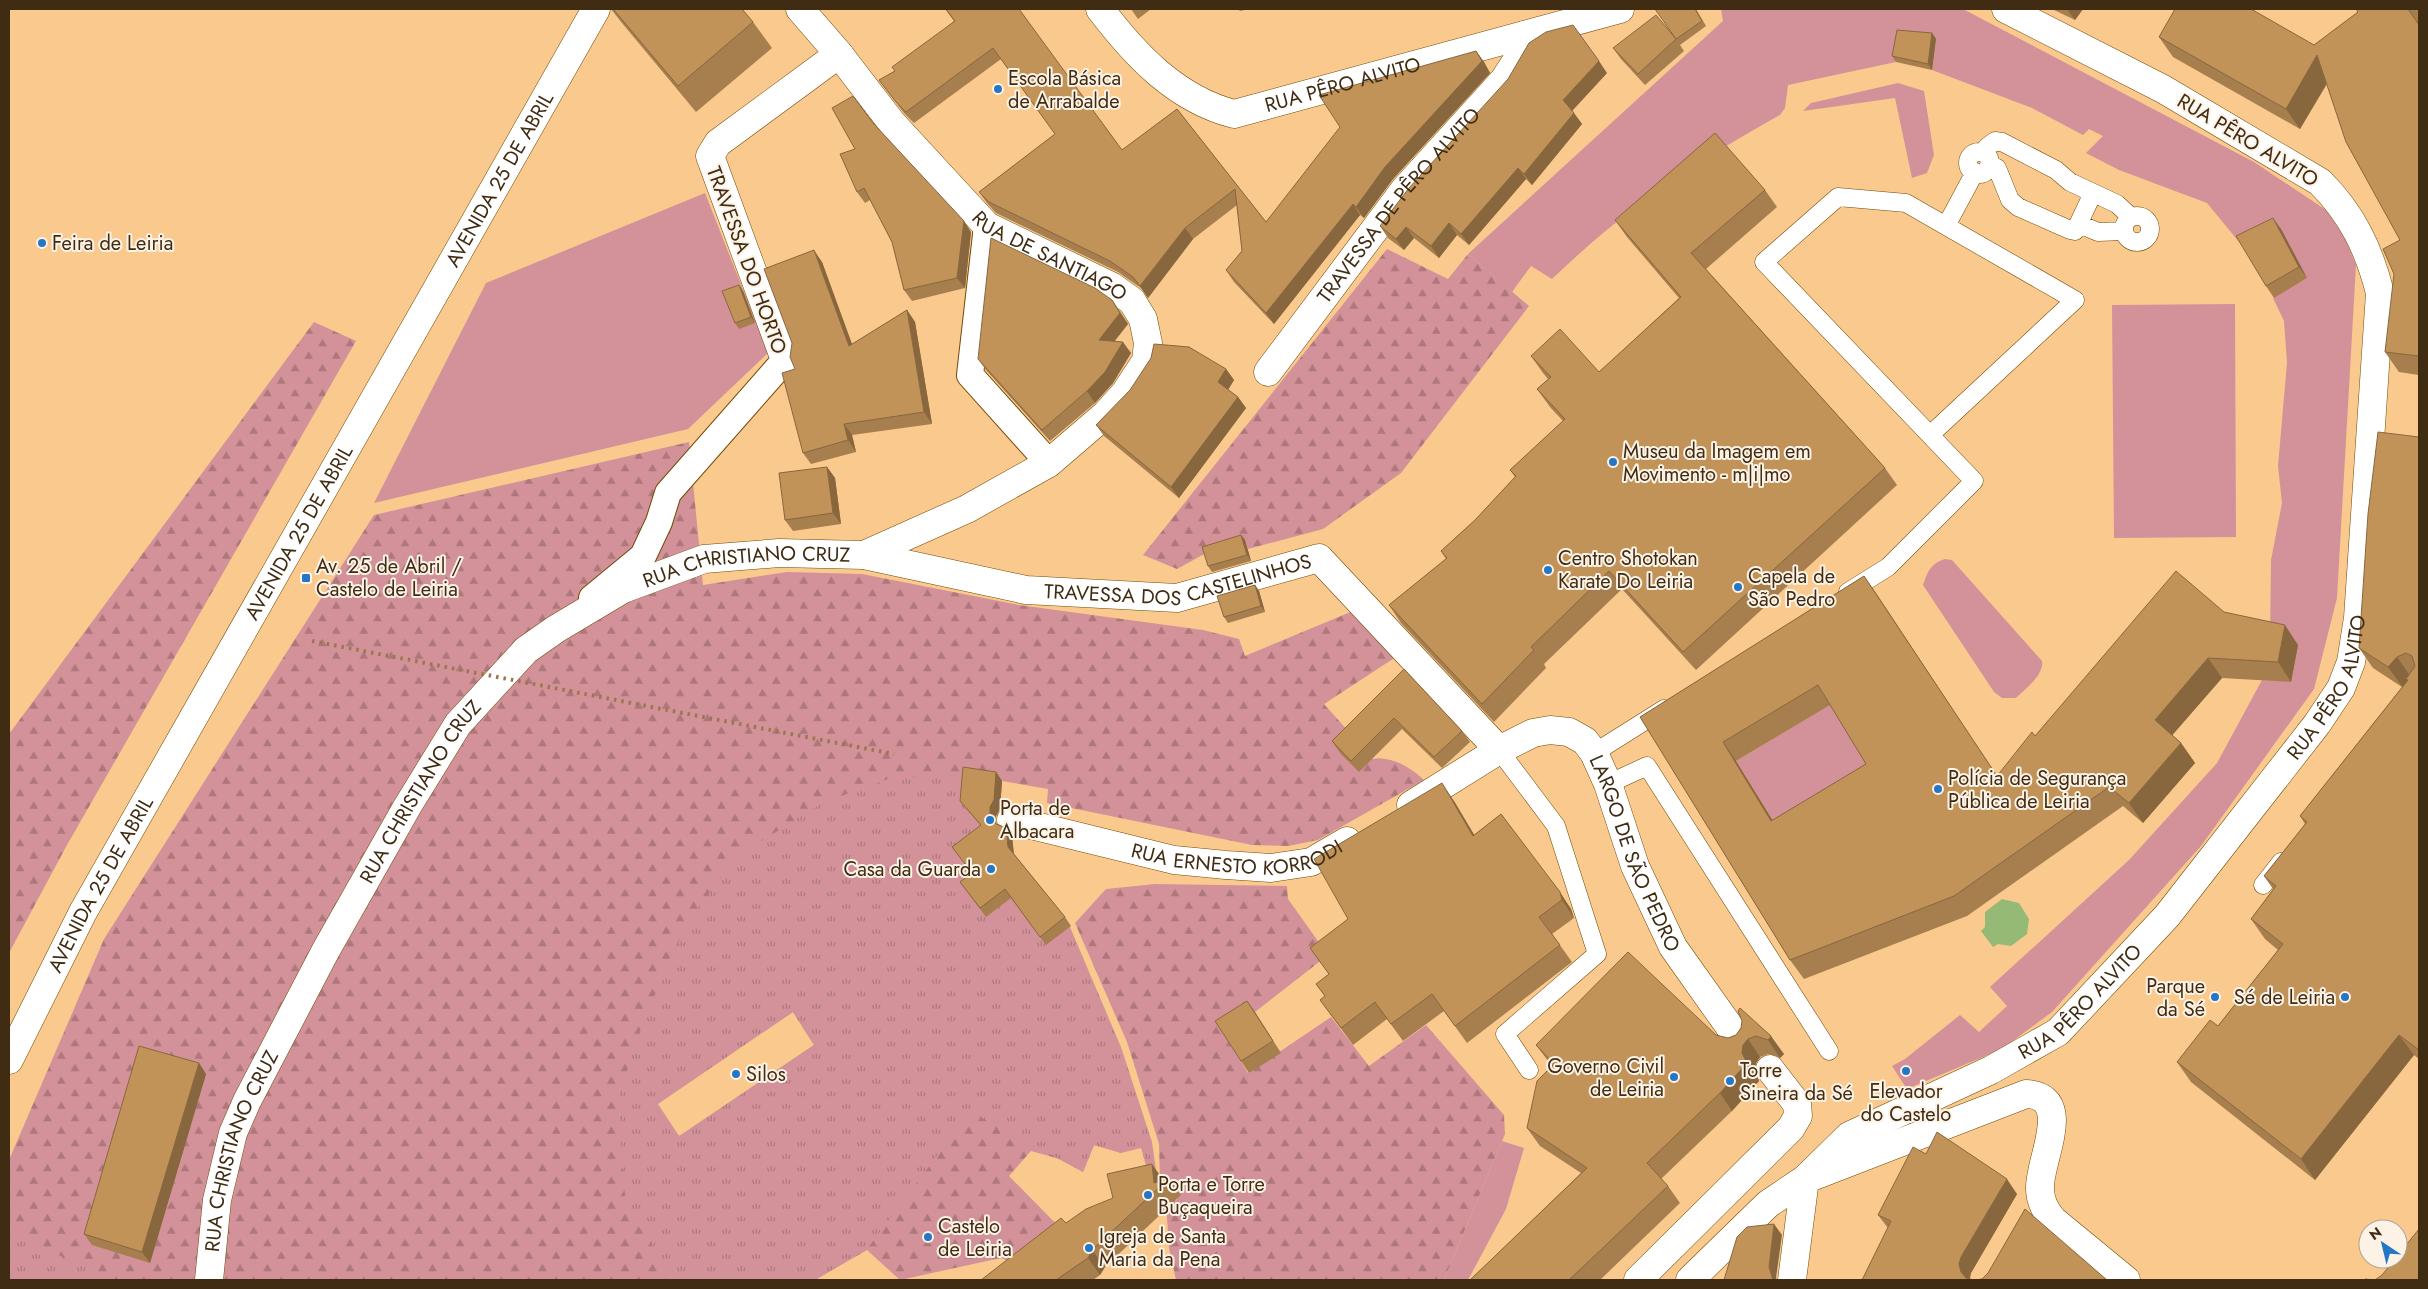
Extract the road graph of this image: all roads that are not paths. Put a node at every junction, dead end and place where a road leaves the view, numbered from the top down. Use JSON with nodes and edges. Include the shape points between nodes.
{"nodes":[{"id":1,"x":596,"y":9,"type":"edge"},
{"id":2,"x":800,"y":9,"type":"edge"},
{"id":3,"x":1100,"y":9,"type":"edge"},
{"id":4,"x":1620,"y":9,"type":"edge"},
{"id":5,"x":2006,"y":9,"type":"edge"},
{"id":6,"x":1525,"y":35,"type":"junction"},
{"id":7,"x":839,"y":54,"type":"junction"},
{"id":8,"x":1983,"y":164,"type":"junction"},
{"id":9,"x":2093,"y":193,"type":"junction"},
{"id":10,"x":2079,"y":224,"type":"junction"},
{"id":11,"x":987,"y":226,"type":"junction"},
{"id":12,"x":1946,"y":226,"type":"junction"},
{"id":13,"x":785,"y":360,"type":"joint"},
{"id":14,"x":1268,"y":372,"type":"dead end"},
{"id":15,"x":1930,"y":435,"type":"junction"},
{"id":16,"x":1049,"y":463,"type":"junction"},
{"id":17,"x":864,"y":555,"type":"junction"},
{"id":18,"x":1830,"y":604,"type":"edge"},
{"id":19,"x":538,"y":642,"type":"junction"},
{"id":20,"x":1680,"y":699,"type":"edge"},
{"id":21,"x":1499,"y":750,"type":"junction"},
{"id":22,"x":1594,"y":753,"type":"junction"},
{"id":23,"x":1608,"y":784,"type":"junction"},
{"id":24,"x":1010,"y":820,"type":"dead end"},
{"id":25,"x":2293,"y":846,"type":"edge"},
{"id":26,"x":2263,"y":885,"type":"dead end"},
{"id":27,"x":1739,"y":1040,"type":"edge"},
{"id":28,"x":1830,"y":1051,"type":"dead end"},
{"id":29,"x":9,"y":1060,"type":"edge"},
{"id":30,"x":1770,"y":1069,"type":"dead end"},
{"id":31,"x":1529,"y":1070,"type":"dead end"},
{"id":32,"x":1805,"y":1179,"type":"junction"},
{"id":33,"x":2040,"y":1188,"type":"junction"},
{"id":34,"x":2020,"y":1222,"type":"edge"},
{"id":35,"x":209,"y":1280,"type":"edge"},
{"id":36,"x":1638,"y":1280,"type":"edge"},
{"id":37,"x":1690,"y":1280,"type":"edge"},
{"id":38,"x":1792,"y":1280,"type":"edge"},
{"id":39,"x":2126,"y":1280,"type":"edge"}],
"edges":[{"from":1,"to":29,"type":"street","name":"AVENIDA 25 DE ABRIL","via":[[82,912]]},
{"from":2,"to":7,"type":"street","name":"RUA DE SANTIAGO"},
{"from":3,"to":6,"type":"street","name":"RUA PÊRO ALVITO","via":[[1139,57],[1171,84],[1210,108],[1234,114]]},
{"from":4,"to":6,"type":"street","name":"RUA PÊRO ALVITO"},
{"from":5,"to":32,"type":"street","name":"RUA PÊRO ALVITO","via":[[2163,89],[2320,182],[2338,200],[2363,240],[2380,293],[2358,618],[2351,662],[2341,688],[2317,724],[2167,916],[2058,1032],[1991,1070],[1849,1136]]},
{"from":6,"to":14,"type":"street","name":"TRAVESSA DE PÊRO ALVITO","via":[[1521,54],[1504,80],[1405,189]]},
{"from":7,"to":11,"type":"street","name":"RUA DE SANTIAGO","via":[[892,123]]},
{"from":7,"to":13,"type":"street","name":"TRAVESSA DO HORTO","via":[[718,143],[710,156]]},
{"from":8,"to":9,"type":"lane","via":[[1987,147],[1995,141],[2002,142]]},
{"from":8,"to":10,"type":"lane","via":[[1997,168],[2010,200],[2018,207],[2070,230],[2075,231]]},
{"from":8,"to":12,"type":"lane"},
{"from":9,"to":10,"type":"lane"},
{"from":9,"to":10,"type":"lane","via":[[2117,204],[2128,224],[2098,232]]},
{"from":11,"to":16,"type":"street","via":[[970,375]]},
{"from":11,"to":16,"type":"street","name":"RUA DE SANTIAGO","via":[[1111,286],[1132,301],[1143,319],[1148,343],[1146,362],[1106,414]]},
{"from":12,"to":15,"type":"lane","via":[[2075,300]]},
{"from":12,"to":15,"type":"lane","via":[[1906,203],[1838,197],[1764,262]]},
{"from":13,"to":19,"type":"street","name":"TRAVESSA DO HORTO","via":[[668,493],[643,556]]},
{"from":15,"to":18,"type":"lane","via":[[1974,481],[1888,567]]},
{"from":16,"to":17,"type":"street","name":"RUA DE SANTIAGO","via":[[967,509]]},
{"from":17,"to":19,"type":"street","name":"RUA CHRISTIANO CRUZ","via":[[779,553],[704,559],[622,589]]},
{"from":17,"to":21,"type":"street","name":"TRAVESSA DOS CASTELINHOS","via":[[1026,590],[1177,598],[1319,558]]},
{"from":19,"to":35,"type":"street","name":"RUA CHRISTIANO CRUZ","via":[[526,650],[458,724],[397,823],[272,1052],[233,1133],[217,1200]]},
{"from":20,"to":22,"type":"lane"},
{"from":21,"to":22,"type":"street","name":"LARGO DE SÃO PEDRO","via":[[1533,733],[1550,730],[1569,732],[1585,741]]},
{"from":21,"to":24,"type":"street","name":"RUA ERNESTO KORRODI","via":[[1436,791],[1311,862],[1271,868],[1174,860]]},
{"from":21,"to":31,"type":"lane","via":[[1556,826],[1598,954],[1506,1034]]},
{"from":22,"to":23,"type":"street","name":"LARGO DE SÃO PEDRO"},
{"from":23,"to":27,"type":"street","name":"LARGO DE SÃO PEDRO","via":[[1635,866],[1673,947]]},
{"from":23,"to":28,"type":"lane","via":[[1647,766]]},
{"from":25,"to":26,"type":"lane"},
{"from":30,"to":36,"type":"street","via":[[1797,1104],[1798,1116],[1791,1128]]},
{"from":32,"to":33,"type":"street","via":[[2026,1094],[2046,1101],[2052,1112]]},
{"from":32,"to":37,"type":"street","name":"RUA PÊRO ALVITO","via":[[1768,1204]]},
{"from":32,"to":38,"type":"street"},
{"from":33,"to":34,"type":"street"},
{"from":33,"to":39,"type":"street","via":[[2047,1213],[2053,1220]]}]}
